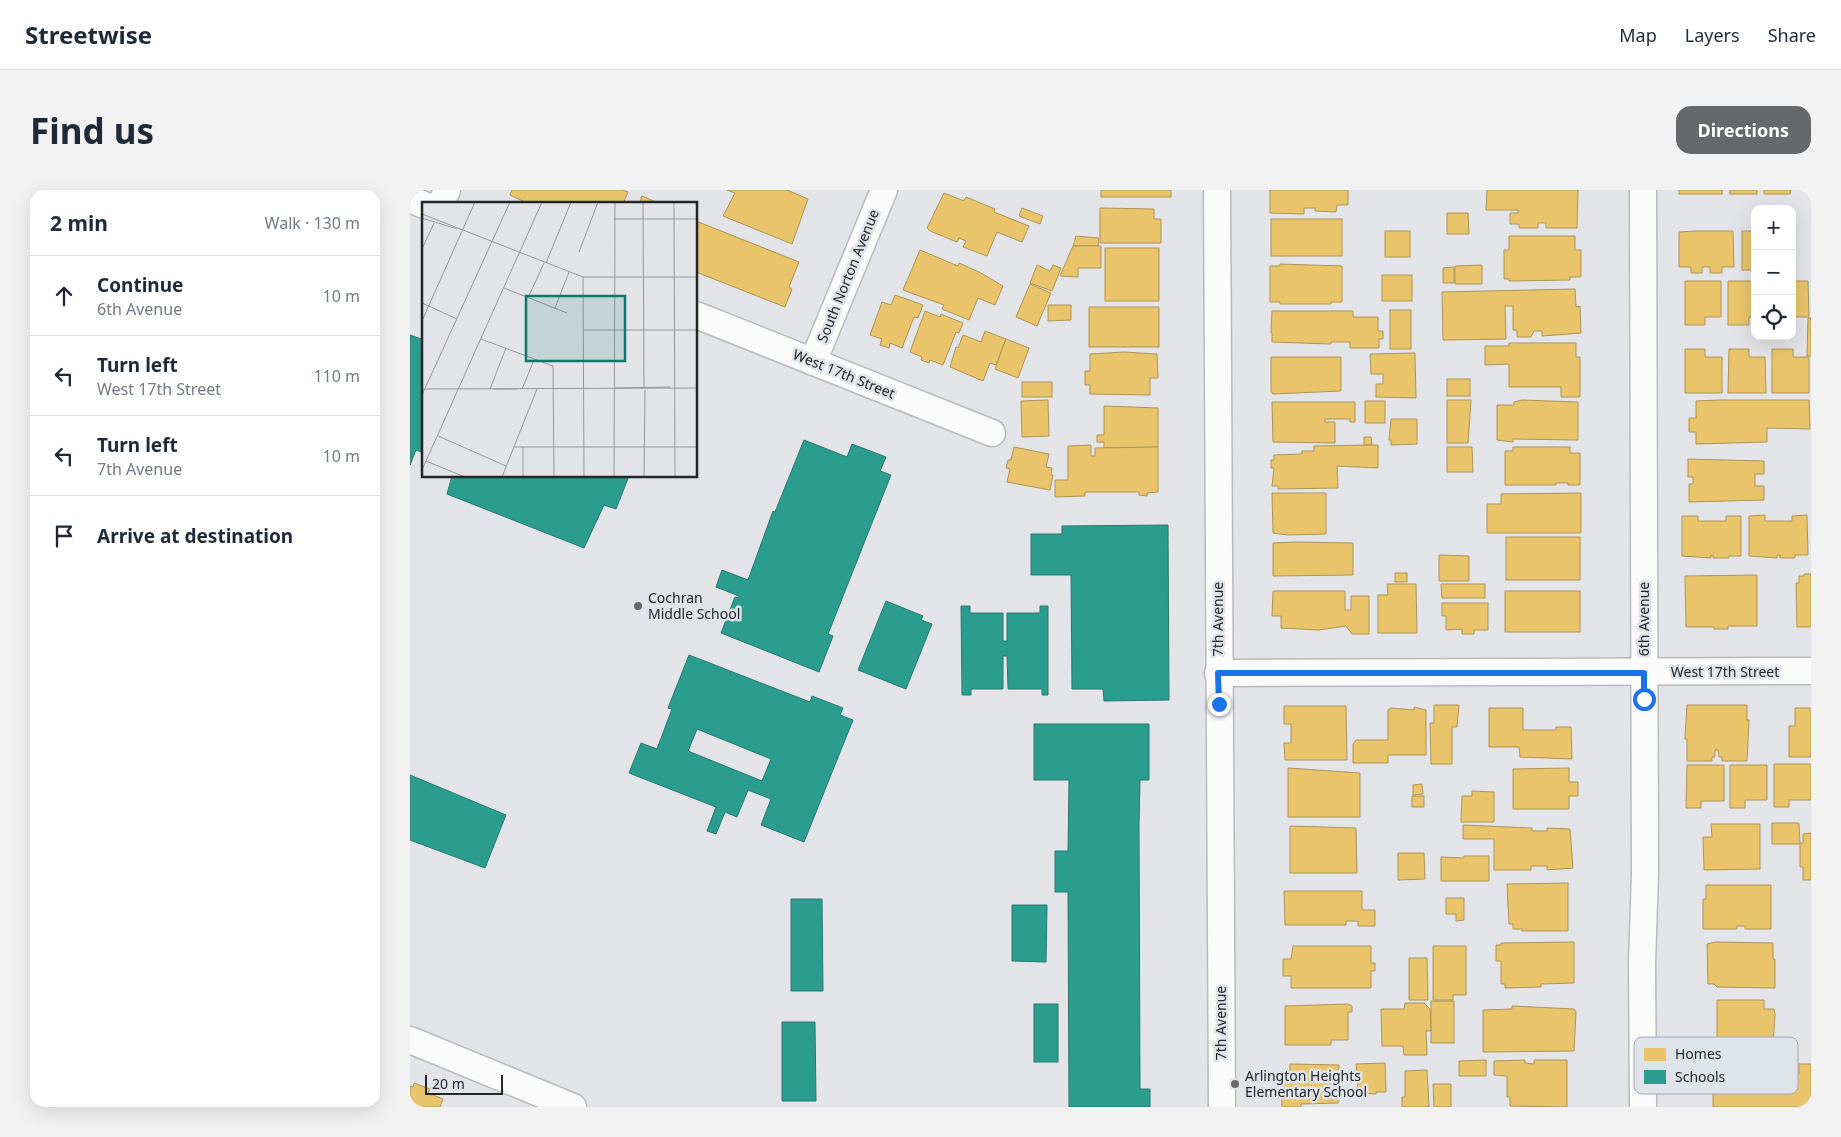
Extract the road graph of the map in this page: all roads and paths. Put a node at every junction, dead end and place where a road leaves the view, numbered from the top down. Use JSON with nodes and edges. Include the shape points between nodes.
{"nodes":[{"id":1,"x":447,"y":190,"type":"edge"},
{"id":2,"x":884,"y":190,"type":"edge"},
{"id":3,"x":1217,"y":190,"type":"edge"},
{"id":4,"x":1643,"y":190,"type":"edge"},
{"id":5,"x":410,"y":199,"type":"edge"},
{"id":6,"x":442,"y":202,"type":"edge"},
{"id":7,"x":422,"y":204,"type":"edge"},
{"id":8,"x":698,"y":316,"type":"edge"},
{"id":9,"x":813,"y":362,"type":"junction"},
{"id":10,"x":992,"y":433,"type":"dead end"},
{"id":11,"x":1811,"y":672,"type":"edge"},
{"id":12,"x":1218,"y":673,"type":"junction"},
{"id":13,"x":1644,"y":673,"type":"junction"},
{"id":14,"x":1643,"y":1037,"type":"edge"},
{"id":15,"x":410,"y":1040,"type":"edge"},
{"id":16,"x":1643,"y":1094,"type":"edge"},
{"id":17,"x":522,"y":1098,"type":"edge"},
{"id":18,"x":573,"y":1107,"type":"edge"},
{"id":19,"x":1222,"y":1107,"type":"edge"},
{"id":20,"x":1643,"y":1107,"type":"edge"}],
"edges":[{"from":1,"to":6,"type":"street"},
{"from":2,"to":9,"type":"street","name":"South Norton Avenue"},
{"from":3,"to":12,"type":"street","name":"7th Avenue"},
{"from":4,"to":13,"type":"street","name":"6th Avenue"},
{"from":5,"to":7,"type":"street"},
{"from":8,"to":9,"type":"street","name":"West 17th Street"},
{"from":9,"to":10,"type":"street","name":"West 17th Street"},
{"from":11,"to":13,"type":"street","name":"West 17th Street"},
{"from":12,"to":13,"type":"street","name":"West 17th Street"},
{"from":12,"to":19,"type":"street","name":"7th Avenue"},
{"from":13,"to":14,"type":"street","name":"6th Avenue"},
{"from":15,"to":17,"type":"street"},
{"from":16,"to":20,"type":"street","name":"6th Avenue"},
{"from":17,"to":18,"type":"street"}]}
